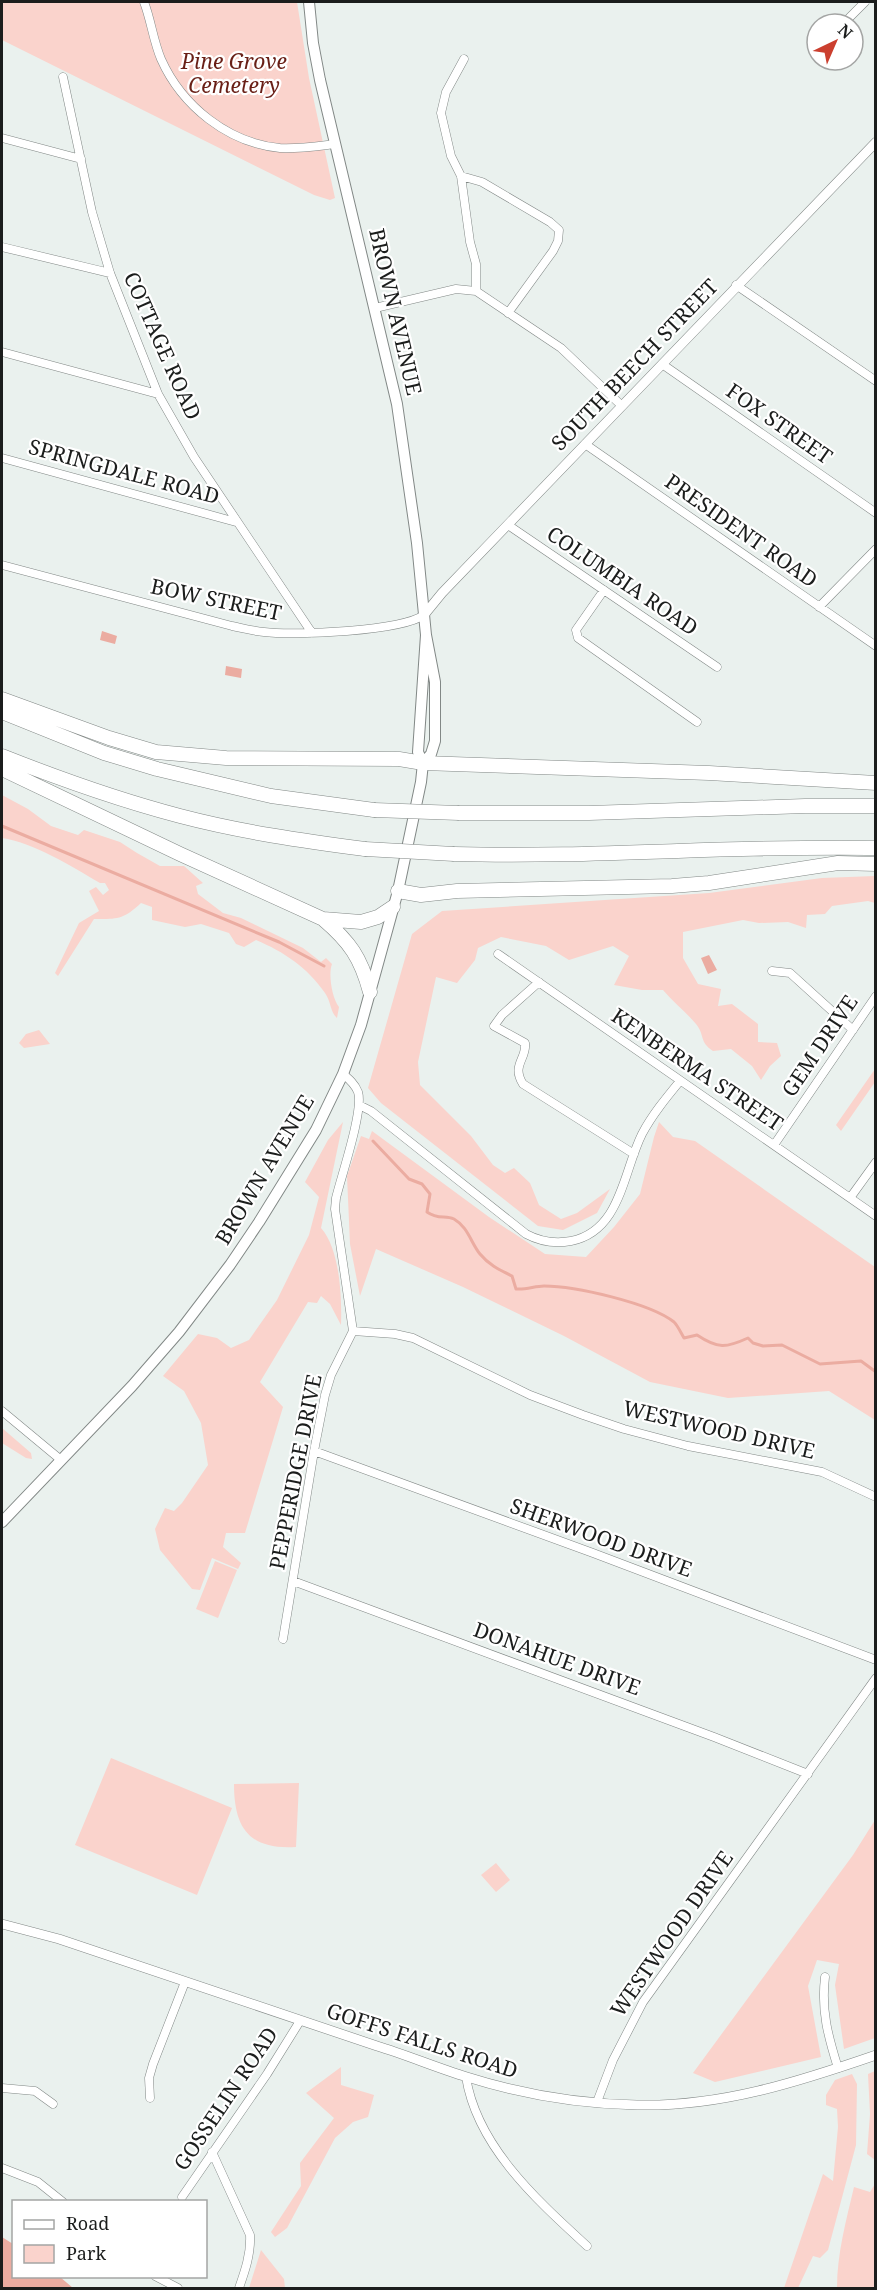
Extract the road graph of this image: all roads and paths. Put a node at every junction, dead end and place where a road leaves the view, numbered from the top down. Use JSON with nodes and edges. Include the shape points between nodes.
{"nodes":[{"id":1,"x":144,"y":2,"type":"edge"},
{"id":2,"x":309,"y":2,"type":"edge"},
{"id":3,"x":464,"y":59,"type":"dead end"},
{"id":4,"x":63,"y":77,"type":"dead end"},
{"id":5,"x":2,"y":138,"type":"edge"},
{"id":6,"x":876,"y":142,"type":"edge"},
{"id":7,"x":335,"y":144,"type":"junction"},
{"id":8,"x":81,"y":159,"type":"junction"},
{"id":9,"x":461,"y":176,"type":"junction"},
{"id":10,"x":2,"y":247,"type":"edge"},
{"id":11,"x":110,"y":273,"type":"junction"},
{"id":12,"x":736,"y":285,"type":"junction"},
{"id":13,"x":476,"y":291,"type":"junction"},
{"id":14,"x":375,"y":308,"type":"junction"},
{"id":15,"x":508,"y":313,"type":"junction"},
{"id":16,"x":2,"y":352,"type":"edge"},
{"id":17,"x":662,"y":364,"type":"junction"},
{"id":18,"x":876,"y":381,"type":"edge"},
{"id":19,"x":158,"y":394,"type":"junction"},
{"id":20,"x":622,"y":406,"type":"junction"},
{"id":21,"x":585,"y":444,"type":"junction"},
{"id":22,"x":2,"y":458,"type":"edge"},
{"id":23,"x":876,"y":513,"type":"edge"},
{"id":24,"x":236,"y":522,"type":"junction"},
{"id":25,"x":508,"y":525,"type":"junction"},
{"id":26,"x":876,"y":549,"type":"edge"},
{"id":27,"x":2,"y":565,"type":"edge"},
{"id":28,"x":604,"y":590,"type":"junction"},
{"id":29,"x":819,"y":607,"type":"junction"},
{"id":30,"x":424,"y":615,"type":"junction"},
{"id":31,"x":312,"y":633,"type":"junction"},
{"id":32,"x":426,"y":635,"type":"junction"},
{"id":33,"x":876,"y":646,"type":"edge"},
{"id":34,"x":717,"y":668,"type":"dead end"},
{"id":35,"x":2,"y":699,"type":"edge"},
{"id":36,"x":2,"y":712,"type":"edge"},
{"id":37,"x":697,"y":722,"type":"dead end"},
{"id":38,"x":2,"y":756,"type":"edge"},
{"id":39,"x":423,"y":763,"type":"junction"},
{"id":40,"x":2,"y":770,"type":"edge"},
{"id":41,"x":876,"y":783,"type":"edge"},
{"id":42,"x":876,"y":806,"type":"edge"},
{"id":43,"x":876,"y":848,"type":"edge"},
{"id":44,"x":876,"y":864,"type":"edge"},
{"id":45,"x":398,"y":891,"type":"junction"},
{"id":46,"x":393,"y":907,"type":"junction"},
{"id":47,"x":323,"y":919,"type":"junction"},
{"id":48,"x":498,"y":954,"type":"dead end"},
{"id":49,"x":772,"y":971,"type":"dead end"},
{"id":50,"x":539,"y":982,"type":"junction"},
{"id":51,"x":370,"y":992,"type":"junction"},
{"id":52,"x":876,"y":996,"type":"edge"},
{"id":53,"x":853,"y":1030,"type":"junction"},
{"id":54,"x":343,"y":1074,"type":"junction"},
{"id":55,"x":680,"y":1081,"type":"junction"},
{"id":56,"x":359,"y":1106,"type":"junction"},
{"id":57,"x":774,"y":1145,"type":"junction"},
{"id":58,"x":634,"y":1154,"type":"junction"},
{"id":59,"x":876,"y":1162,"type":"edge"},
{"id":60,"x":850,"y":1198,"type":"junction"},
{"id":61,"x":876,"y":1216,"type":"edge"},
{"id":62,"x":353,"y":1331,"type":"junction"},
{"id":63,"x":2,"y":1411,"type":"edge"},
{"id":64,"x":314,"y":1451,"type":"junction"},
{"id":65,"x":61,"y":1460,"type":"junction"},
{"id":66,"x":876,"y":1497,"type":"edge"},
{"id":67,"x":2,"y":1522,"type":"edge"},
{"id":68,"x":293,"y":1581,"type":"junction"},
{"id":69,"x":283,"y":1639,"type":"dead end"},
{"id":70,"x":876,"y":1660,"type":"edge"},
{"id":71,"x":876,"y":1678,"type":"edge"},
{"id":72,"x":808,"y":1774,"type":"junction"},
{"id":73,"x":2,"y":1924,"type":"edge"},
{"id":74,"x":825,"y":1977,"type":"dead end"},
{"id":75,"x":185,"y":1982,"type":"junction"},
{"id":76,"x":300,"y":2020,"type":"junction"},
{"id":77,"x":876,"y":2055,"type":"edge"},
{"id":78,"x":838,"y":2068,"type":"junction"},
{"id":79,"x":466,"y":2077,"type":"junction"},
{"id":80,"x":2,"y":2088,"type":"edge"},
{"id":81,"x":150,"y":2098,"type":"dead end"},
{"id":82,"x":597,"y":2102,"type":"junction"},
{"id":83,"x":53,"y":2104,"type":"dead end"},
{"id":84,"x":212,"y":2152,"type":"junction"},
{"id":85,"x":2,"y":2168,"type":"edge"},
{"id":86,"x":182,"y":2197,"type":"dead end"},
{"id":87,"x":60,"y":2200,"type":"edge"},
{"id":88,"x":588,"y":2247,"type":"dead end"},
{"id":89,"x":157,"y":2278,"type":"edge"},
{"id":90,"x":178,"y":2289,"type":"edge"},
{"id":91,"x":239,"y":2289,"type":"edge"}],
"edges":[{"from":1,"to":7,"type":"street","via":[[160,57],[170,76],[206,117],[235,135],[265,145],[282,148]]},
{"from":2,"to":7,"type":"main road","name":"BROWN AVENUE","via":[[313,43]]},
{"from":3,"to":9,"type":"street","via":[[446,92],[441,113],[451,156]]},
{"from":4,"to":8,"type":"street","name":"COTTAGE ROAD"},
{"from":5,"to":8,"type":"street"},
{"from":6,"to":12,"type":"street","name":"SOUTH BEECH STREET"},
{"from":7,"to":14,"type":"main road","name":"BROWN AVENUE"},
{"from":8,"to":11,"type":"street","name":"COTTAGE ROAD"},
{"from":9,"to":13,"type":"street","via":[[476,264]]},
{"from":9,"to":15,"type":"street","via":[[482,182],[558,230],[553,251]]},
{"from":10,"to":11,"type":"street"},
{"from":11,"to":19,"type":"street","name":"COTTAGE ROAD"},
{"from":12,"to":17,"type":"street","name":"SOUTH BEECH STREET"},
{"from":12,"to":18,"type":"street"},
{"from":13,"to":14,"type":"street","via":[[456,289]]},
{"from":13,"to":15,"type":"street"},
{"from":14,"to":30,"type":"main road","name":"BROWN AVENUE","via":[[397,404]]},
{"from":15,"to":20,"type":"street","via":[[561,348]]},
{"from":16,"to":19,"type":"street"},
{"from":17,"to":20,"type":"street","name":"SOUTH BEECH STREET"},
{"from":17,"to":23,"type":"street","name":"FOX STREET"},
{"from":19,"to":24,"type":"street","name":"COTTAGE ROAD"},
{"from":20,"to":21,"type":"street","name":"SOUTH BEECH STREET"},
{"from":21,"to":25,"type":"street","name":"SOUTH BEECH STREET"},
{"from":21,"to":29,"type":"street","name":"PRESIDENT ROAD"},
{"from":22,"to":24,"type":"street","name":"SPRINGDALE ROAD"},
{"from":24,"to":31,"type":"street","name":"COTTAGE ROAD"},
{"from":25,"to":28,"type":"street","name":"COLUMBIA ROAD"},
{"from":25,"to":30,"type":"street","name":"SOUTH BEECH STREET"},
{"from":26,"to":29,"type":"street"},
{"from":27,"to":31,"type":"street","name":"BOW STREET","via":[[232,626],[264,633]]},
{"from":28,"to":34,"type":"street","name":"COLUMBIA ROAD"},
{"from":28,"to":37,"type":"street","via":[[576,630],[578,638]]},
{"from":29,"to":33,"type":"street","name":"PRESIDENT ROAD"},
{"from":30,"to":31,"type":"street","name":"BOW STREET","via":[[408,623]]},
{"from":30,"to":32,"type":"main road","name":"BROWN AVENUE"},
{"from":32,"to":39,"type":"main road","name":"BROWN AVENUE","via":[[418,752]]},
{"from":32,"to":39,"type":"main road","name":"BROWN AVENUE","via":[[435,682],[435,731],[433,748]]},
{"from":35,"to":39,"type":"highway","via":[[156,752],[226,758],[399,759]]},
{"from":36,"to":42,"type":"highway","bridge":true,"via":[[104,753],[168,772],[271,796],[374,810],[589,813]]},
{"from":38,"to":43,"type":"highway","bridge":true,"via":[[92,790],[182,817],[299,841],[365,849],[525,856]]},
{"from":39,"to":41,"type":"highway"},
{"from":39,"to":45,"type":"main road","name":"BROWN AVENUE"},
{"from":40,"to":47,"type":"highway"},
{"from":44,"to":45,"type":"highway","via":[[837,863],[672,886],[421,895]]},
{"from":45,"to":46,"type":"main road","name":"BROWN AVENUE"},
{"from":46,"to":47,"type":"highway","via":[[362,922]]},
{"from":46,"to":51,"type":"main road","name":"BROWN AVENUE"},
{"from":47,"to":51,"type":"highway","via":[[352,947]]},
{"from":48,"to":50,"type":"street","name":"KENBERMA STREET"},
{"from":49,"to":53,"type":"street","via":[[790,973]]},
{"from":50,"to":55,"type":"street","name":"KENBERMA STREET"},
{"from":50,"to":58,"type":"street","via":[[495,1026],[525,1043],[518,1064],[520,1079]]},
{"from":51,"to":54,"type":"main road","name":"BROWN AVENUE"},
{"from":52,"to":53,"type":"street","name":"GEM DRIVE"},
{"from":53,"to":57,"type":"street","name":"GEM DRIVE"},
{"from":54,"to":56,"type":"street","via":[[354,1083]]},
{"from":54,"to":65,"type":"main road","name":"BROWN AVENUE","via":[[303,1153],[230,1265],[160,1354]]},
{"from":55,"to":57,"type":"street","name":"KENBERMA STREET"},
{"from":55,"to":58,"type":"street","via":[[653,1116]]},
{"from":56,"to":58,"type":"street","via":[[371,1111],[515,1226],[546,1242],[576,1240],[601,1226],[614,1208]]},
{"from":56,"to":62,"type":"street","via":[[335,1209]]},
{"from":57,"to":60,"type":"street","name":"KENBERMA STREET"},
{"from":59,"to":60,"type":"street"},
{"from":60,"to":61,"type":"street","name":"KENBERMA STREET"},
{"from":62,"to":64,"type":"street","name":"PEPPERIDGE DRIVE","via":[[331,1375]]},
{"from":62,"to":66,"type":"street","name":"WESTWOOD DRIVE","via":[[413,1338],[530,1395],[583,1415],[688,1446],[822,1472]]},
{"from":63,"to":65,"type":"street"},
{"from":64,"to":68,"type":"street","name":"PEPPERIDGE DRIVE"},
{"from":64,"to":70,"type":"street","name":"SHERWOOD DRIVE"},
{"from":65,"to":67,"type":"main road","name":"BROWN AVENUE"},
{"from":68,"to":69,"type":"street","name":"PEPPERIDGE DRIVE"},
{"from":68,"to":72,"type":"street","name":"DONAHUE DRIVE"},
{"from":71,"to":72,"type":"street","name":"WESTWOOD DRIVE"},
{"from":72,"to":82,"type":"street","name":"WESTWOOD DRIVE","via":[[644,2002],[613,2060]]},
{"from":73,"to":75,"type":"street","name":"GOFFS FALLS ROAD"},
{"from":74,"to":78,"type":"street","via":[[822,2000]]},
{"from":75,"to":76,"type":"street","name":"GOFFS FALLS ROAD"},
{"from":75,"to":81,"type":"street","via":[[153,2064]]},
{"from":76,"to":79,"type":"street","name":"GOFFS FALLS ROAD"},
{"from":76,"to":84,"type":"street","name":"GOSSELIN ROAD"},
{"from":77,"to":78,"type":"street","name":"GOFFS FALLS ROAD"},
{"from":78,"to":82,"type":"street","name":"GOFFS FALLS ROAD","via":[[766,2090],[702,2102]]},
{"from":79,"to":82,"type":"street","name":"GOFFS FALLS ROAD","via":[[514,2090]]},
{"from":79,"to":88,"type":"street","via":[[474,2109],[502,2156],[543,2204]]},
{"from":80,"to":83,"type":"street","via":[[35,2091]]},
{"from":84,"to":86,"type":"street","name":"GOSSELIN ROAD"},
{"from":84,"to":91,"type":"street","via":[[250,2235]]},
{"from":85,"to":87,"type":"street","via":[[38,2182]]},
{"from":89,"to":90,"type":"street"}]}
